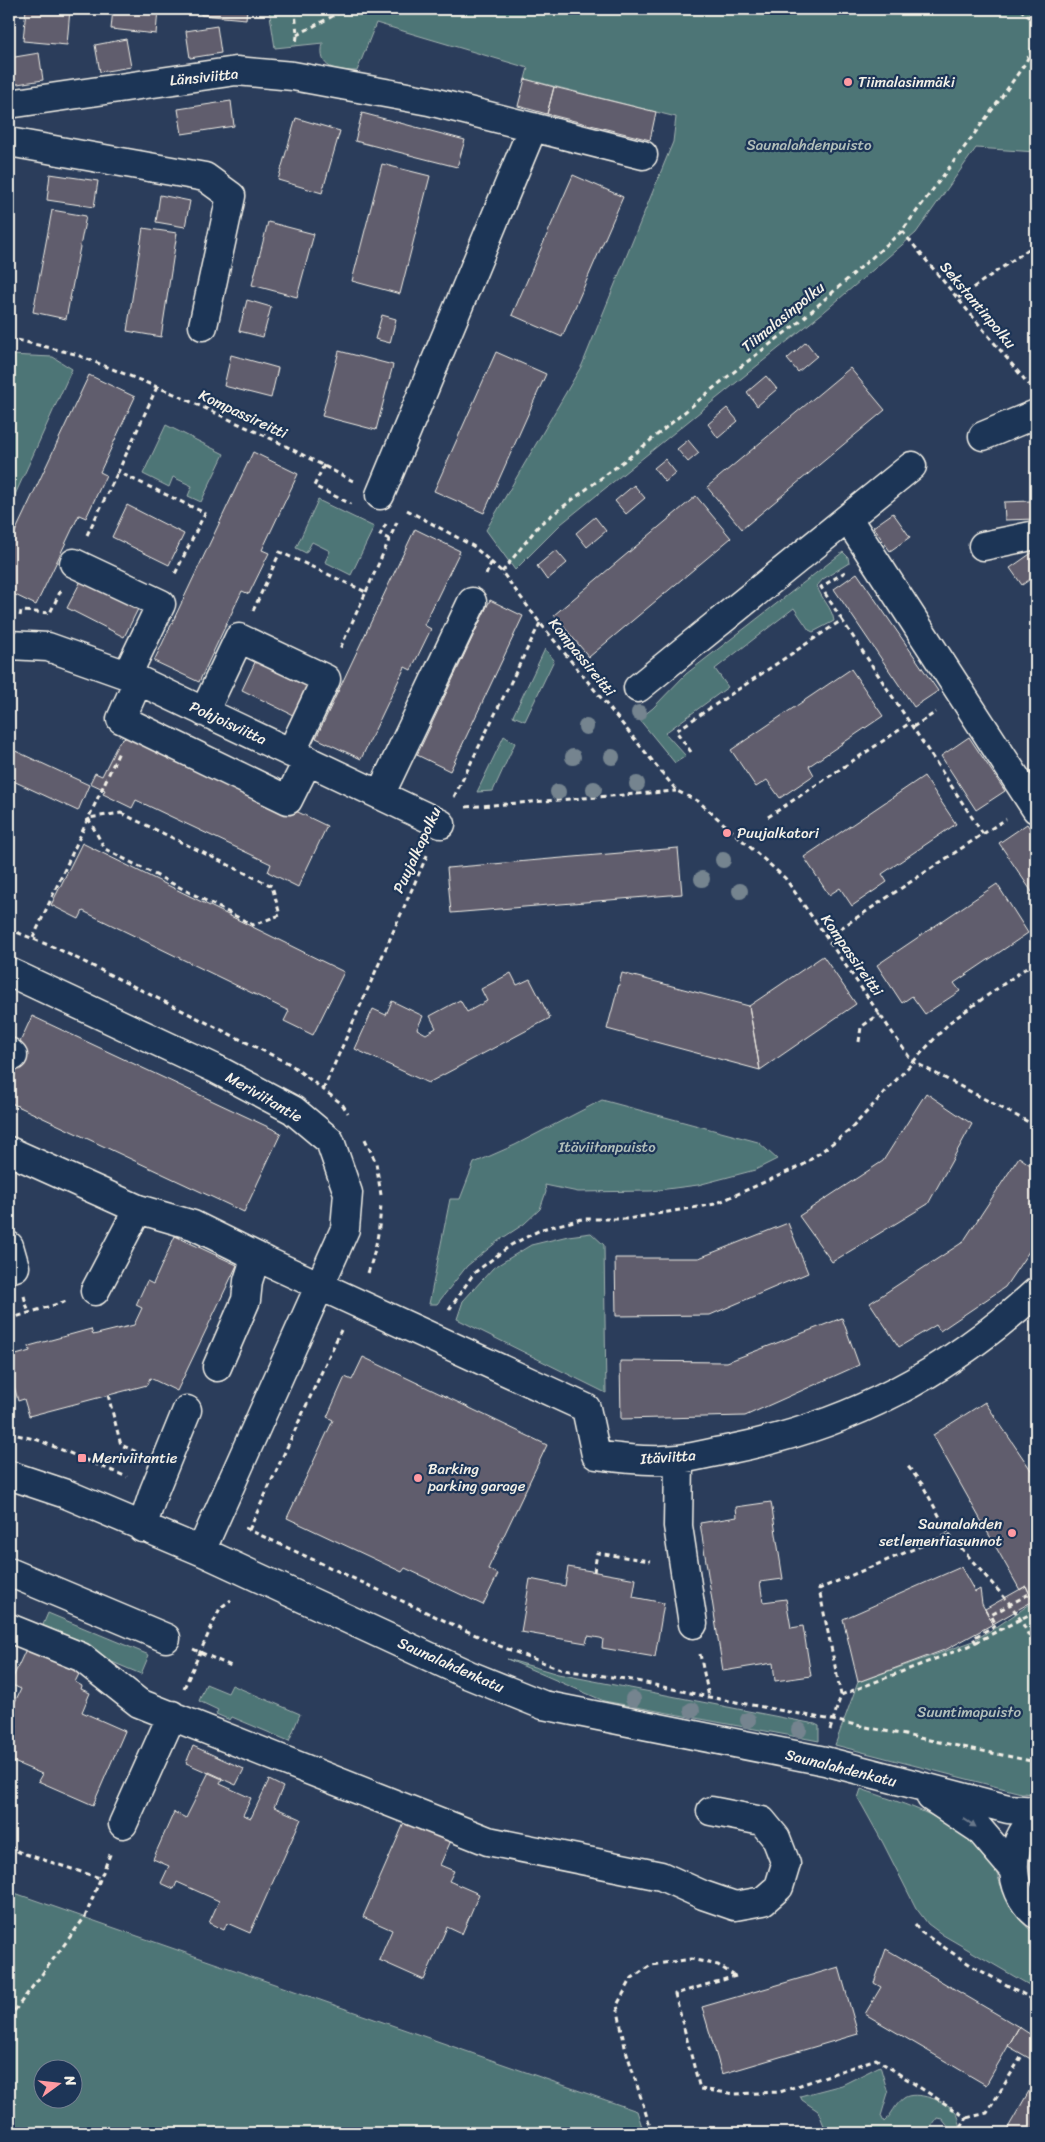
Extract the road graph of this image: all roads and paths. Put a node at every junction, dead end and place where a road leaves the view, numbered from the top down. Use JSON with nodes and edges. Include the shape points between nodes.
{"nodes":[{"id":1,"x":346,"y":9,"type":"edge"},
{"id":2,"x":1020,"y":9,"type":"edge"},
{"id":3,"x":1036,"y":15,"type":"edge"},
{"id":4,"x":1032,"y":18,"type":"junction"},
{"id":5,"x":1036,"y":23,"type":"edge"},
{"id":6,"x":297,"y":35,"type":"dead end"},
{"id":7,"x":1036,"y":40,"type":"edge"},
{"id":8,"x":9,"y":104,"type":"edge"},
{"id":9,"x":533,"y":127,"type":"junction"},
{"id":10,"x":9,"y":142,"type":"edge"},
{"id":11,"x":643,"y":155,"type":"dead end"},
{"id":12,"x":902,"y":231,"type":"junction"},
{"id":13,"x":1036,"y":244,"type":"edge"},
{"id":14,"x":958,"y":298,"type":"junction"},
{"id":15,"x":202,"y":326,"type":"dead end"},
{"id":16,"x":9,"y":338,"type":"edge"},
{"id":17,"x":1030,"y":386,"type":"dead end"},
{"id":18,"x":157,"y":387,"type":"junction"},
{"id":19,"x":1036,"y":414,"type":"edge"},
{"id":20,"x":984,"y":436,"type":"dead end"},
{"id":21,"x":912,"y":466,"type":"dead end"},
{"id":22,"x":118,"y":472,"type":"junction"},
{"id":23,"x":380,"y":495,"type":"junction"},
{"id":24,"x":848,"y":519,"type":"junction"},
{"id":25,"x":1036,"y":535,"type":"edge"},
{"id":26,"x":390,"y":539,"type":"dead end"},
{"id":27,"x":982,"y":546,"type":"dead end"},
{"id":28,"x":871,"y":555,"type":"junction"},
{"id":29,"x":74,"y":563,"type":"junction"},
{"id":30,"x":502,"y":572,"type":"junction"},
{"id":31,"x":366,"y":592,"type":"junction"},
{"id":32,"x":472,"y":602,"type":"dead end"},
{"id":33,"x":161,"y":604,"type":"junction"},
{"id":34,"x":20,"y":618,"type":"dead end"},
{"id":35,"x":842,"y":620,"type":"junction"},
{"id":36,"x":540,"y":623,"type":"junction"},
{"id":37,"x":240,"y":638,"type":"junction"},
{"id":38,"x":9,"y":645,"type":"edge"},
{"id":39,"x":132,"y":678,"type":"junction"},
{"id":40,"x":326,"y":679,"type":"junction"},
{"id":41,"x":638,"y":688,"type":"dead end"},
{"id":42,"x":204,"y":712,"type":"junction"},
{"id":43,"x":910,"y":723,"type":"junction"},
{"id":44,"x":120,"y":750,"type":"dead end"},
{"id":45,"x":691,"y":752,"type":"dead end"},
{"id":46,"x":300,"y":756,"type":"junction"},
{"id":47,"x":677,"y":791,"type":"junction"},
{"id":48,"x":380,"y":795,"type":"junction"},
{"id":49,"x":1036,"y":809,"type":"edge"},
{"id":50,"x":445,"y":816,"type":"junction"},
{"id":51,"x":88,"y":818,"type":"junction"},
{"id":52,"x":768,"y":818,"type":"dead end"},
{"id":53,"x":9,"y":929,"type":"edge"},
{"id":54,"x":33,"y":938,"type":"junction"},
{"id":55,"x":826,"y":938,"type":"junction"},
{"id":56,"x":1036,"y":961,"type":"edge"},
{"id":57,"x":9,"y":973,"type":"edge"},
{"id":58,"x":880,"y":1014,"type":"junction"},
{"id":59,"x":860,"y":1042,"type":"dead end"},
{"id":60,"x":912,"y":1061,"type":"junction"},
{"id":61,"x":323,"y":1090,"type":"junction"},
{"id":62,"x":351,"y":1117,"type":"dead end"},
{"id":63,"x":1036,"y":1126,"type":"edge"},
{"id":64,"x":364,"y":1138,"type":"dead end"},
{"id":65,"x":9,"y":1151,"type":"edge"},
{"id":66,"x":138,"y":1209,"type":"junction"},
{"id":67,"x":9,"y":1246,"type":"edge"},
{"id":68,"x":256,"y":1256,"type":"junction"},
{"id":69,"x":9,"y":1269,"type":"edge"},
{"id":70,"x":322,"y":1285,"type":"junction"},
{"id":71,"x":95,"y":1290,"type":"dead end"},
{"id":72,"x":1036,"y":1292,"type":"edge"},
{"id":73,"x":358,"y":1302,"type":"junction"},
{"id":74,"x":50,"y":1308,"type":"dead end"},
{"id":75,"x":448,"y":1313,"type":"dead end"},
{"id":76,"x":9,"y":1319,"type":"edge"},
{"id":77,"x":217,"y":1367,"type":"dead end"},
{"id":78,"x":108,"y":1395,"type":"dead end"},
{"id":79,"x":187,"y":1410,"type":"dead end"},
{"id":80,"x":116,"y":1429,"type":"dead end"},
{"id":81,"x":9,"y":1432,"type":"edge"},
{"id":82,"x":679,"y":1459,"type":"junction"},
{"id":83,"x":906,"y":1464,"type":"dead end"},
{"id":84,"x":9,"y":1475,"type":"edge"},
{"id":85,"x":154,"y":1490,"type":"junction"},
{"id":86,"x":215,"y":1517,"type":"junction"},
{"id":87,"x":142,"y":1528,"type":"junction"},
{"id":88,"x":250,"y":1530,"type":"junction"},
{"id":89,"x":949,"y":1534,"type":"junction"},
{"id":90,"x":201,"y":1551,"type":"junction"},
{"id":91,"x":684,"y":1565,"type":"junction"},
{"id":92,"x":9,"y":1572,"type":"edge"},
{"id":93,"x":594,"y":1572,"type":"dead end"},
{"id":94,"x":1029,"y":1594,"type":"dead end"},
{"id":95,"x":231,"y":1600,"type":"dead end"},
{"id":96,"x":1010,"y":1604,"type":"junction"},
{"id":97,"x":1036,"y":1611,"type":"edge"},
{"id":98,"x":1021,"y":1620,"type":"junction"},
{"id":99,"x":693,"y":1624,"type":"joint"},
{"id":100,"x":9,"y":1628,"type":"edge"},
{"id":101,"x":166,"y":1638,"type":"joint"},
{"id":102,"x":976,"y":1642,"type":"junction"},
{"id":103,"x":1036,"y":1650,"type":"edge"},
{"id":104,"x":200,"y":1652,"type":"junction"},
{"id":105,"x":231,"y":1666,"type":"dead end"},
{"id":106,"x":841,"y":1695,"type":"junction"},
{"id":107,"x":709,"y":1698,"type":"junction"},
{"id":108,"x":177,"y":1703,"type":"junction"},
{"id":109,"x":832,"y":1720,"type":"junction"},
{"id":110,"x":1036,"y":1762,"type":"edge"},
{"id":111,"x":915,"y":1786,"type":"junction"},
{"id":112,"x":711,"y":1811,"type":"dead end"},
{"id":113,"x":1036,"y":1811,"type":"edge"},
{"id":114,"x":1036,"y":1818,"type":"edge"},
{"id":115,"x":123,"y":1824,"type":"joint"},
{"id":116,"x":9,"y":1846,"type":"edge"},
{"id":117,"x":1013,"y":1869,"type":"junction"},
{"id":118,"x":100,"y":1878,"type":"junction"},
{"id":119,"x":1036,"y":1914,"type":"edge"},
{"id":120,"x":915,"y":1925,"type":"dead end"},
{"id":121,"x":1036,"y":2001,"type":"edge"},
{"id":122,"x":9,"y":2018,"type":"edge"},
{"id":123,"x":1023,"y":2054,"type":"dead end"},
{"id":124,"x":967,"y":2118,"type":"junction"},
{"id":125,"x":652,"y":2133,"type":"edge"},
{"id":126,"x":958,"y":2133,"type":"edge"}],
"edges":[{"from":1,"to":6,"type":"path"},
{"from":2,"to":4,"type":"path"},
{"from":3,"to":4,"type":"path"},
{"from":4,"to":5,"type":"path"},
{"from":7,"to":12,"type":"path","name":"Tiimalasinpolku","via":[[1026,62],[1001,98]]},
{"from":8,"to":9,"type":"street","name":"Länsiviitta","via":[[236,71],[293,76],[429,101]]},
{"from":9,"to":11,"type":"street","name":"Länsiviitta"},
{"from":9,"to":23,"type":"street"},
{"from":10,"to":15,"type":"street","via":[[205,177],[231,196]]},
{"from":12,"to":14,"type":"path","name":"Sekstantinpolku"},
{"from":12,"to":30,"type":"path","name":"Tiimalasinpolku","via":[[799,322],[540,524]]},
{"from":13,"to":14,"type":"path"},
{"from":14,"to":17,"type":"path","name":"Sekstantinpolku"},
{"from":16,"to":18,"type":"path","name":"Kompassireitti","via":[[75,354]]},
{"from":18,"to":22,"type":"path"},
{"from":18,"to":23,"type":"path","name":"Kompassireitti","via":[[274,440]]},
{"from":19,"to":20,"type":"street"},
{"from":21,"to":24,"type":"street"},
{"from":22,"to":29,"type":"path"},
{"from":22,"to":33,"type":"path","via":[[204,512]]},
{"from":23,"to":30,"type":"path","name":"Kompassireitti","via":[[474,546]]},
{"from":24,"to":28,"type":"street"},
{"from":24,"to":41,"type":"street"},
{"from":25,"to":27,"type":"street"},
{"from":26,"to":31,"type":"path"},
{"from":28,"to":35,"type":"path","via":[[821,587]]},
{"from":28,"to":49,"type":"street"},
{"from":29,"to":33,"type":"street"},
{"from":29,"to":34,"type":"path","via":[[50,613],[21,611]]},
{"from":30,"to":36,"type":"path","name":"Kompassireitti"},
{"from":31,"to":37,"type":"path","via":[[280,552]]},
{"from":31,"to":40,"type":"path"},
{"from":32,"to":48,"type":"street"},
{"from":33,"to":39,"type":"street"},
{"from":35,"to":43,"type":"path"},
{"from":35,"to":45,"type":"path","via":[[676,731]]},
{"from":36,"to":47,"type":"path","name":"Kompassireitti"},
{"from":36,"to":50,"type":"path","name":"Puujalkapolku"},
{"from":37,"to":40,"type":"street"},
{"from":37,"to":42,"type":"street"},
{"from":38,"to":39,"type":"street","name":"Pohjoisviitta","via":[[48,647]]},
{"from":39,"to":42,"type":"street","name":"Pohjoisviitta"},
{"from":39,"to":46,"type":"street","via":[[121,719],[288,800]]},
{"from":40,"to":46,"type":"street"},
{"from":42,"to":46,"type":"street","name":"Pohjoisviitta"},
{"from":43,"to":52,"type":"path"},
{"from":43,"to":55,"type":"path","via":[[983,834]]},
{"from":44,"to":51,"type":"path"},
{"from":46,"to":48,"type":"street","name":"Pohjoisviitta"},
{"from":47,"to":50,"type":"path"},
{"from":47,"to":55,"type":"path","name":"Kompassireitti","via":[[698,801],[785,878]]},
{"from":48,"to":50,"type":"street","name":"Pohjoisviitta"},
{"from":50,"to":61,"type":"path","name":"Puujalkapolku"},
{"from":51,"to":51,"type":"path","via":[[105,849],[218,907],[253,924],[280,915],[272,886],[121,813]]},
{"from":51,"to":54,"type":"path"},
{"from":53,"to":54,"type":"path"},
{"from":54,"to":61,"type":"path","via":[[290,1064]]},
{"from":55,"to":58,"type":"path","name":"Kompassireitti"},
{"from":56,"to":60,"type":"path","via":[[950,1022]]},
{"from":57,"to":70,"type":"street","name":"Meriviitantie","via":[[222,1072],[293,1110],[330,1140],[348,1193],[345,1229]]},
{"from":58,"to":59,"type":"path","via":[[861,1027]]},
{"from":58,"to":60,"type":"path","name":"Kompassireitti"},
{"from":60,"to":63,"type":"path","name":"Kompassireitti"},
{"from":60,"to":75,"type":"path","via":[[849,1131],[803,1165],[715,1204],[627,1219],[582,1220],[542,1229],[511,1245],[474,1273]]},
{"from":61,"to":62,"type":"path","via":[[342,1104]]},
{"from":64,"to":73,"type":"path","via":[[376,1163],[382,1191],[374,1254]]},
{"from":65,"to":66,"type":"street","name":"Itäviitta"},
{"from":66,"to":68,"type":"street","name":"Itäviitta","via":[[193,1225]]},
{"from":66,"to":71,"type":"street"},
{"from":67,"to":69,"type":"street","via":[[15,1267]]},
{"from":68,"to":70,"type":"street","name":"Itäviitta"},
{"from":68,"to":77,"type":"street","via":[[246,1300]]},
{"from":70,"to":73,"type":"street","name":"Itäviitta"},
{"from":70,"to":86,"type":"street","name":"Meriviitantie"},
{"from":72,"to":82,"type":"street","name":"Itäviitta","via":[[962,1352],[922,1379],[877,1402],[822,1425],[773,1440]]},
{"from":73,"to":82,"type":"street","name":"Itäviitta","via":[[586,1408],[596,1455],[625,1460]]},
{"from":73,"to":88,"type":"path","via":[[337,1338]]},
{"from":74,"to":76,"type":"path"},
{"from":78,"to":80,"type":"path"},
{"from":79,"to":85,"type":"street"},
{"from":81,"to":85,"type":"path","via":[[38,1440]]},
{"from":82,"to":91,"type":"street","via":[[678,1526]]},
{"from":83,"to":89,"type":"path","via":[[922,1484]]},
{"from":84,"to":87,"type":"street","name":"Saunalahdenkatu","via":[[66,1494]]},
{"from":85,"to":87,"type":"street"},
{"from":86,"to":88,"type":"path"},
{"from":86,"to":90,"type":"street","name":"Meriviitantie"},
{"from":87,"to":90,"type":"street","name":"Saunalahdenkatu"},
{"from":88,"to":107,"type":"path","via":[[497,1645],[563,1670],[632,1680]]},
{"from":89,"to":96,"type":"path"},
{"from":89,"to":106,"type":"path","via":[[820,1589]]},
{"from":90,"to":111,"type":"street","name":"Saunalahdenkatu","via":[[469,1675],[543,1705],[825,1761]]},
{"from":91,"to":93,"type":"path","via":[[597,1553]]},
{"from":91,"to":99,"type":"street"},
{"from":92,"to":101,"type":"street"},
{"from":94,"to":96,"type":"path"},
{"from":95,"to":104,"type":"path","via":[[220,1608]]},
{"from":96,"to":98,"type":"path"},
{"from":96,"to":102,"type":"path","via":[[991,1615],[996,1624],[973,1638]]},
{"from":97,"to":98,"type":"path"},
{"from":98,"to":102,"type":"path"},
{"from":98,"to":103,"type":"path"},
{"from":99,"to":107,"type":"path"},
{"from":100,"to":108,"type":"street","via":[[81,1657],[140,1703]]},
{"from":101,"to":104,"type":"path"},
{"from":102,"to":106,"type":"path"},
{"from":104,"to":105,"type":"path"},
{"from":104,"to":108,"type":"path"},
{"from":106,"to":109,"type":"path"},
{"from":107,"to":109,"type":"path"},
{"from":108,"to":112,"type":"street","via":[[488,1841],[661,1876],[735,1906],[763,1901],[779,1887],[786,1864],[776,1838],[762,1822]]},
{"from":108,"to":115,"type":"street"},
{"from":109,"to":110,"type":"path"},
{"from":111,"to":113,"type":"street","name":"Saunalahdenkatu","via":[[1008,1809]]},
{"from":111,"to":117,"type":"street","name":"Saunalahdenkatu","one_way":true,"via":[[978,1829]]},
{"from":114,"to":117,"type":"street","via":[[1018,1842]]},
{"from":115,"to":118,"type":"path"},
{"from":116,"to":118,"type":"path"},
{"from":117,"to":119,"type":"street","via":[[1022,1898]]},
{"from":118,"to":122,"type":"path","via":[[85,1918]]},
{"from":120,"to":121,"type":"path","via":[[972,1966]]},
{"from":123,"to":124,"type":"path","via":[[988,2113]]},
{"from":124,"to":125,"type":"path","via":[[876,2059],[780,2092],[734,2094],[700,2089],[675,1994],[736,1976],[718,1965],[691,1959],[651,1964],[632,1978],[617,2005],[625,2046]]},
{"from":124,"to":126,"type":"path"}]}
